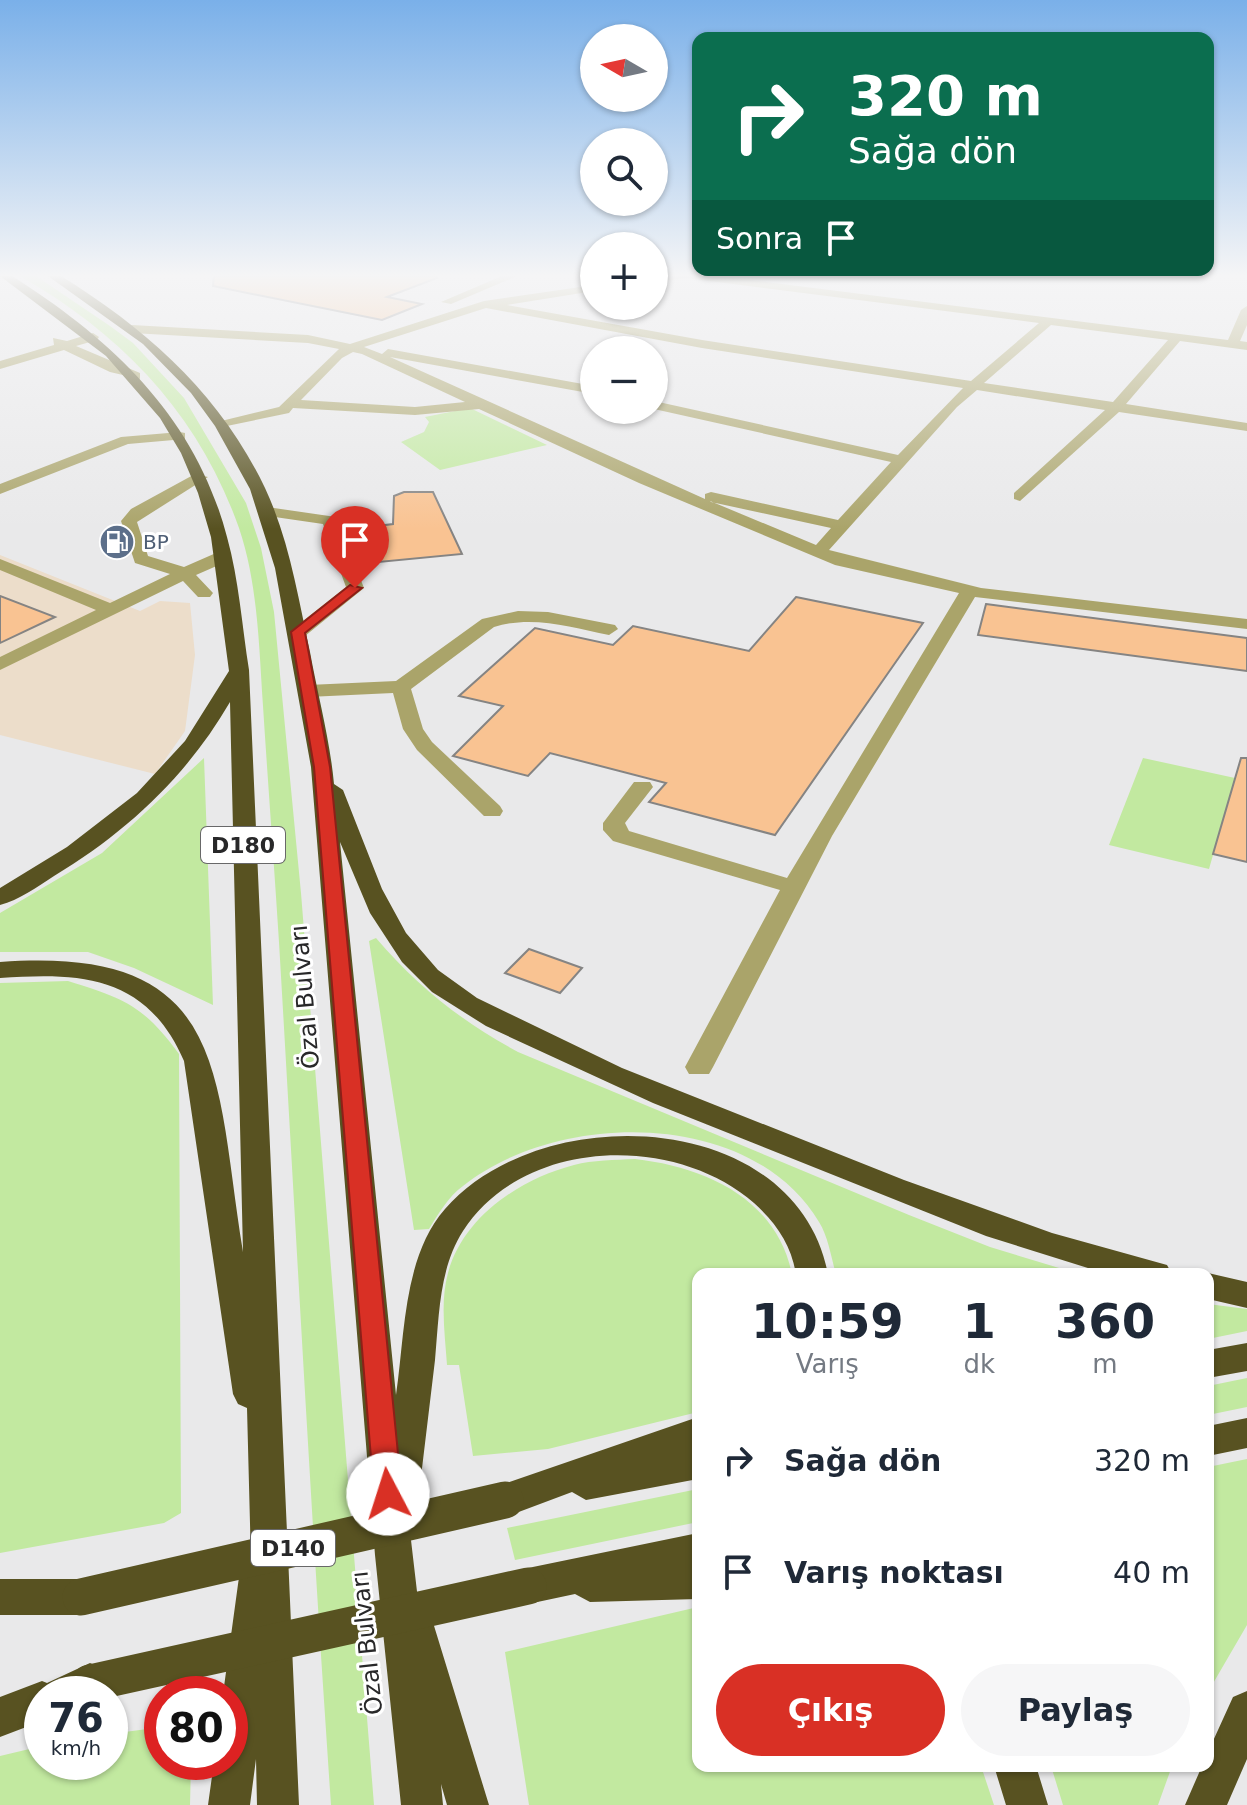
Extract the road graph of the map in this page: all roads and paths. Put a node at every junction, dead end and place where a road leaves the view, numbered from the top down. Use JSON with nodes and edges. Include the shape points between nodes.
{"nodes":[{"id":1,"x":92,"y":360,"type":"edge"},
{"id":2,"x":118,"y":360,"type":"edge"},
{"id":3,"x":167,"y":360,"type":"edge"},
{"id":4,"x":332,"y":360,"type":"edge"},
{"id":5,"x":386,"y":360,"type":"edge"},
{"id":6,"x":432,"y":360,"type":"edge"},
{"id":7,"x":811,"y":360,"type":"edge"},
{"id":8,"x":1002,"y":360,"type":"edge"},
{"id":9,"x":1157,"y":360,"type":"edge"},
{"id":10,"x":135,"y":376,"type":"junction"},
{"id":11,"x":973,"y":385,"type":"junction"},
{"id":12,"x":580,"y":387,"type":"edge"},
{"id":13,"x":292,"y":404,"type":"junction"},
{"id":14,"x":478,"y":405,"type":"junction"},
{"id":15,"x":1116,"y":407,"type":"junction"},
{"id":16,"x":668,"y":408,"type":"edge"},
{"id":17,"x":222,"y":425,"type":"junction"},
{"id":18,"x":173,"y":426,"type":"junction"},
{"id":19,"x":1247,"y":427,"type":"edge"},
{"id":20,"x":902,"y":460,"type":"junction"},
{"id":21,"x":200,"y":477,"type":"junction"},
{"id":22,"x":0,"y":478,"type":"edge"},
{"id":23,"x":0,"y":489,"type":"edge"},
{"id":24,"x":673,"y":492,"type":"junction"},
{"id":25,"x":1020,"y":496,"type":"dead end"},
{"id":26,"x":267,"y":512,"type":"junction"},
{"id":27,"x":842,"y":526,"type":"junction"},
{"id":28,"x":818,"y":552,"type":"junction"},
{"id":29,"x":222,"y":557,"type":"junction"},
{"id":30,"x":0,"y":564,"type":"edge"},
{"id":31,"x":184,"y":573,"type":"junction"},
{"id":32,"x":969,"y":591,"type":"junction"},
{"id":33,"x":215,"y":594,"type":"junction"},
{"id":34,"x":115,"y":609,"type":"junction"},
{"id":35,"x":1247,"y":624,"type":"edge"},
{"id":36,"x":609,"y":629,"type":"dead end"},
{"id":37,"x":298,"y":632,"type":"junction"},
{"id":38,"x":0,"y":664,"type":"edge"},
{"id":39,"x":239,"y":670,"type":"junction"},
{"id":40,"x":401,"y":687,"type":"junction"},
{"id":41,"x":308,"y":691,"type":"junction"},
{"id":42,"x":322,"y":767,"type":"junction"},
{"id":43,"x":642,"y":787,"type":"dead end"},
{"id":44,"x":492,"y":811,"type":"dead end"},
{"id":45,"x":794,"y":887,"type":"junction"},
{"id":46,"x":0,"y":898,"type":"edge"},
{"id":47,"x":0,"y":970,"type":"edge"},
{"id":48,"x":699,"y":1067,"type":"dead end"},
{"id":49,"x":810,"y":1268,"type":"edge"},
{"id":50,"x":1129,"y":1268,"type":"edge"},
{"id":51,"x":1214,"y":1287,"type":"edge"},
{"id":52,"x":1247,"y":1295,"type":"edge"},
{"id":53,"x":1247,"y":1357,"type":"edge"},
{"id":54,"x":1214,"y":1363,"type":"edge"},
{"id":55,"x":1247,"y":1433,"type":"edge"},
{"id":56,"x":692,"y":1434,"type":"edge"},
{"id":57,"x":1214,"y":1440,"type":"edge"},
{"id":58,"x":692,"y":1464,"type":"edge"},
{"id":59,"x":505,"y":1500,"type":"junction"},
{"id":60,"x":267,"y":1504,"type":"junction"},
{"id":61,"x":692,"y":1551,"type":"edge"},
{"id":62,"x":394,"y":1555,"type":"junction"},
{"id":63,"x":692,"y":1581,"type":"edge"},
{"id":64,"x":528,"y":1586,"type":"junction"},
{"id":65,"x":0,"y":1597,"type":"edge"},
{"id":66,"x":81,"y":1597,"type":"junction"},
{"id":67,"x":0,"y":1617,"type":"edge"},
{"id":68,"x":128,"y":1677,"type":"edge"},
{"id":69,"x":24,"y":1698,"type":"edge"},
{"id":70,"x":0,"y":1704,"type":"edge"},
{"id":71,"x":24,"y":1708,"type":"edge"},
{"id":72,"x":1247,"y":1711,"type":"edge"},
{"id":73,"x":0,"y":1717,"type":"edge"},
{"id":74,"x":1017,"y":1772,"type":"edge"},
{"id":75,"x":229,"y":1805,"type":"edge"},
{"id":76,"x":278,"y":1805,"type":"edge"},
{"id":77,"x":422,"y":1805,"type":"edge"},
{"id":78,"x":468,"y":1805,"type":"edge"},
{"id":79,"x":1027,"y":1805,"type":"edge"},
{"id":80,"x":1206,"y":1805,"type":"edge"}],
"edges":[{"from":1,"to":10,"type":"street"},
{"from":2,"to":10,"type":"highway","number":"D180"},
{"from":3,"to":17,"type":"highway","name":"Özal Bulvarı"},
{"from":4,"to":13,"type":"street"},
{"from":5,"to":14,"type":"street"},
{"from":6,"to":12,"type":"street"},
{"from":7,"to":11,"type":"street"},
{"from":8,"to":11,"type":"street"},
{"from":9,"to":15,"type":"street"},
{"from":10,"to":18,"type":"highway","number":"D180"},
{"from":11,"to":15,"type":"street"},
{"from":11,"to":20,"type":"street"},
{"from":13,"to":14,"type":"street","via":[[415,411]]},
{"from":13,"to":17,"type":"street","via":[[270,415]]},
{"from":14,"to":24,"type":"street"},
{"from":15,"to":19,"type":"street"},
{"from":15,"to":25,"type":"street"},
{"from":16,"to":20,"type":"street"},
{"from":17,"to":26,"type":"highway","name":"Özal Bulvarı"},
{"from":18,"to":21,"type":"highway","number":"D180"},
{"from":18,"to":22,"type":"street"},
{"from":18,"to":23,"type":"street"},
{"from":20,"to":27,"type":"street"},
{"from":21,"to":29,"type":"highway","number":"D180"},
{"from":21,"to":31,"type":"street","via":[[129,521],[141,559]]},
{"from":24,"to":27,"type":"street"},
{"from":24,"to":28,"type":"street"},
{"from":26,"to":37,"type":"highway","name":"Özal Bulvarı"},
{"from":26,"to":37,"type":"street","via":[[330,520],[355,588]]},
{"from":27,"to":28,"type":"street"},
{"from":28,"to":32,"type":"street"},
{"from":29,"to":31,"type":"street"},
{"from":29,"to":33,"type":"highway","number":"D180"},
{"from":30,"to":34,"type":"street"},
{"from":31,"to":33,"type":"street"},
{"from":31,"to":34,"type":"street"},
{"from":32,"to":35,"type":"street"},
{"from":32,"to":45,"type":"street"},
{"from":33,"to":34,"type":"street","via":[[176,592]]},
{"from":33,"to":39,"type":"highway","number":"D180"},
{"from":34,"to":38,"type":"street"},
{"from":36,"to":40,"type":"street","via":[[531,615],[500,618]]},
{"from":37,"to":41,"type":"highway","name":"Özal Bulvarı"},
{"from":39,"to":46,"type":"highway","via":[[184,756],[102,832]]},
{"from":39,"to":60,"type":"highway","number":"D180"},
{"from":40,"to":41,"type":"street"},
{"from":40,"to":44,"type":"street","via":[[413,729],[424,746]]},
{"from":41,"to":42,"type":"highway","name":"Özal Bulvarı"},
{"from":42,"to":50,"type":"highway","via":[[384,918],[405,951],[478,1012],[616,1078],[961,1216]]},
{"from":42,"to":62,"type":"highway","name":"Özal Bulvarı"},
{"from":43,"to":45,"type":"street","via":[[614,823],[621,836]]},
{"from":45,"to":48,"type":"street"},
{"from":47,"to":60,"type":"highway","via":[[64,967],[125,980],[166,1004],[193,1047]]},
{"from":49,"to":62,"type":"highway","via":[[801,1239],[770,1199],[699,1156],[598,1146],[552,1156],[505,1175],[455,1219],[428,1279]]},
{"from":51,"to":52,"type":"highway"},
{"from":53,"to":54,"type":"highway"},
{"from":55,"to":57,"type":"highway"},
{"from":56,"to":59,"type":"highway"},
{"from":58,"to":59,"type":"highway","number":"D140"},
{"from":59,"to":66,"type":"highway","number":"D140","bridge":true},
{"from":60,"to":75,"type":"highway"},
{"from":60,"to":76,"type":"highway","number":"D140"},
{"from":61,"to":64,"type":"highway"},
{"from":62,"to":77,"type":"highway","name":"Özal Bulvarı"},
{"from":62,"to":78,"type":"highway"},
{"from":63,"to":64,"type":"highway"},
{"from":64,"to":68,"type":"highway","bridge":true},
{"from":65,"to":66,"type":"highway"},
{"from":66,"to":67,"type":"street"},
{"from":69,"to":70,"type":"street"},
{"from":71,"to":73,"type":"highway"},
{"from":72,"to":80,"type":"highway"},
{"from":74,"to":79,"type":"highway"}]}
